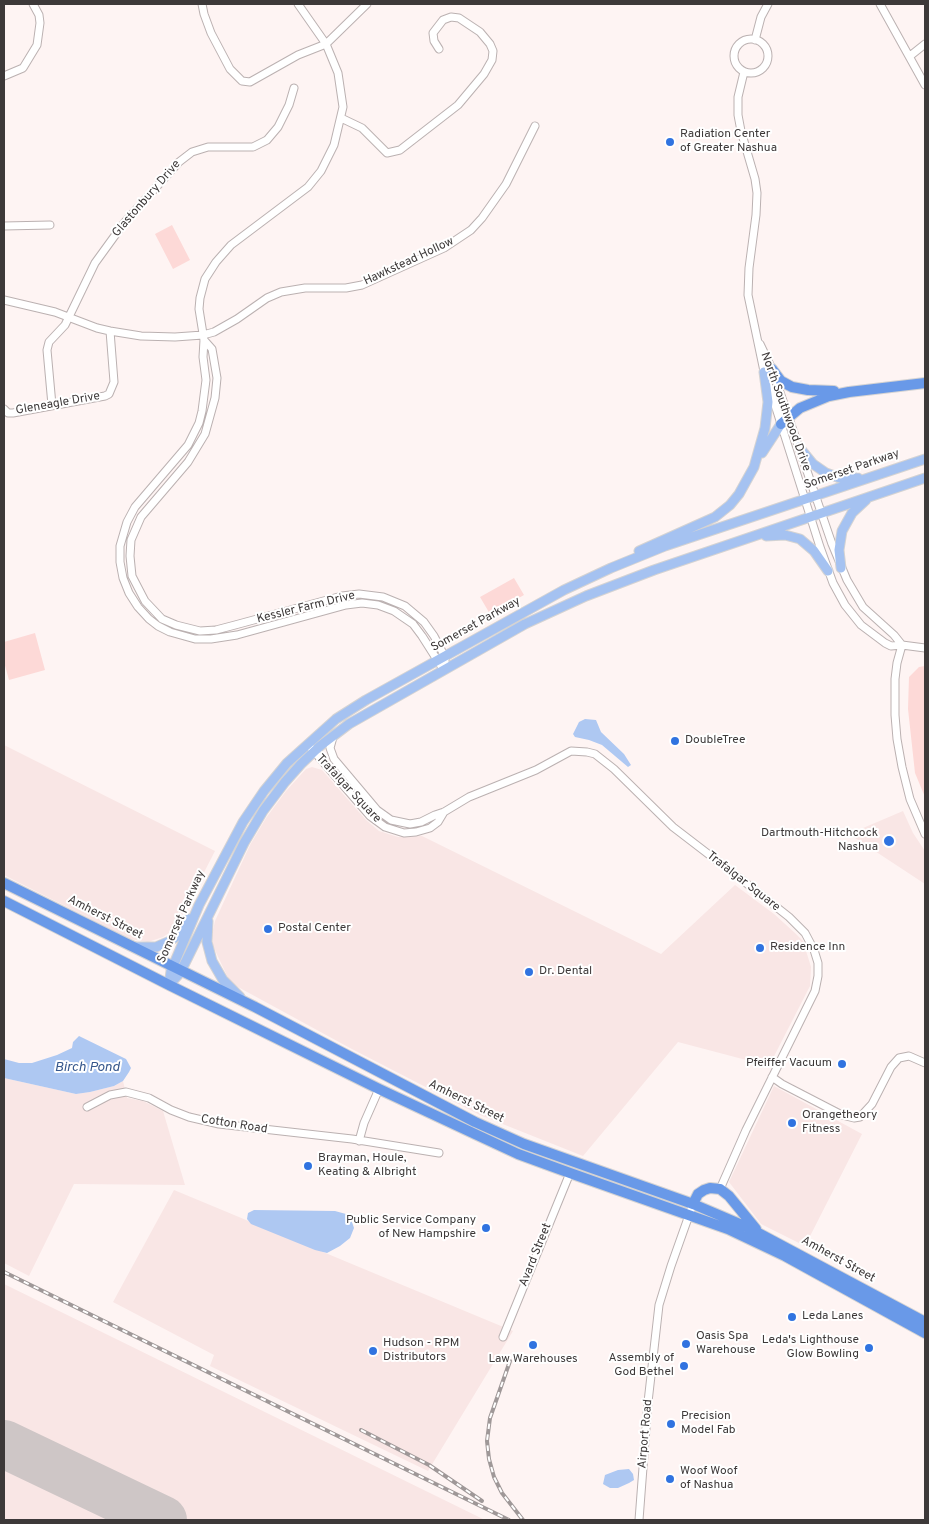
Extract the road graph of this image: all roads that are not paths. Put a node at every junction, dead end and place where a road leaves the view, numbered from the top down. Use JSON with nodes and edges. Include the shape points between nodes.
{"nodes":[{"id":1,"x":33,"y":4,"type":"edge"},
{"id":2,"x":202,"y":4,"type":"edge"},
{"id":3,"x":298,"y":4,"type":"edge"},
{"id":4,"x":368,"y":4,"type":"edge"},
{"id":5,"x":768,"y":4,"type":"edge"},
{"id":6,"x":880,"y":4,"type":"edge"},
{"id":7,"x":755,"y":40,"type":"junction"},
{"id":8,"x":326,"y":44,"type":"junction"},
{"id":9,"x":925,"y":44,"type":"edge"},
{"id":10,"x":439,"y":49,"type":"dead end"},
{"id":11,"x":910,"y":56,"type":"junction"},
{"id":12,"x":744,"y":72,"type":"junction"},
{"id":13,"x":4,"y":76,"type":"edge"},
{"id":14,"x":925,"y":85,"type":"edge"},
{"id":15,"x":294,"y":88,"type":"dead end"},
{"id":16,"x":341,"y":118,"type":"junction"},
{"id":17,"x":535,"y":126,"type":"dead end"},
{"id":18,"x":50,"y":225,"type":"dead end"},
{"id":19,"x":4,"y":226,"type":"edge"},
{"id":20,"x":4,"y":300,"type":"edge"},
{"id":21,"x":70,"y":317,"type":"junction"},
{"id":22,"x":110,"y":331,"type":"junction"},
{"id":23,"x":203,"y":337,"type":"junction"},
{"id":24,"x":768,"y":371,"type":"junction"},
{"id":25,"x":925,"y":383,"type":"edge"},
{"id":26,"x":868,"y":389,"type":"junction"},
{"id":27,"x":52,"y":404,"type":"junction"},
{"id":28,"x":4,"y":409,"type":"edge"},
{"id":29,"x":785,"y":421,"type":"junction"},
{"id":30,"x":799,"y":448,"type":"junction"},
{"id":31,"x":925,"y":459,"type":"edge"},
{"id":32,"x":754,"y":466,"type":"junction"},
{"id":33,"x":878,"y":475,"type":"junction"},
{"id":34,"x":925,"y":478,"type":"edge"},
{"id":35,"x":875,"y":495,"type":"junction"},
{"id":36,"x":815,"y":496,"type":"junction"},
{"id":37,"x":805,"y":499,"type":"junction"},
{"id":38,"x":821,"y":513,"type":"junction"},
{"id":39,"x":810,"y":517,"type":"junction"},
{"id":40,"x":744,"y":539,"type":"junction"},
{"id":41,"x":611,"y":568,"type":"junction"},
{"id":42,"x":842,"y":568,"type":"junction"},
{"id":43,"x":828,"y":571,"type":"junction"},
{"id":44,"x":902,"y":645,"type":"junction"},
{"id":45,"x":925,"y":648,"type":"edge"},
{"id":46,"x":441,"y":659,"type":"junction"},
{"id":47,"x":443,"y":670,"type":"junction"},
{"id":48,"x":334,"y":734,"type":"junction"},
{"id":49,"x":307,"y":744,"type":"junction"},
{"id":50,"x":314,"y":752,"type":"junction"},
{"id":51,"x":444,"y":812,"type":"junction"},
{"id":52,"x":925,"y":834,"type":"edge"},
{"id":53,"x":4,"y":883,"type":"edge"},
{"id":54,"x":4,"y":901,"type":"edge"},
{"id":55,"x":199,"y":904,"type":"junction"},
{"id":56,"x":211,"y":909,"type":"junction"},
{"id":57,"x":134,"y":947,"type":"junction"},
{"id":58,"x":177,"y":968,"type":"junction"},
{"id":59,"x":168,"y":985,"type":"junction"},
{"id":60,"x":255,"y":1007,"type":"junction"},
{"id":61,"x":925,"y":1063,"type":"edge"},
{"id":62,"x":772,"y":1077,"type":"junction"},
{"id":63,"x":379,"y":1089,"type":"junction"},
{"id":64,"x":87,"y":1107,"type":"dead end"},
{"id":65,"x":359,"y":1141,"type":"junction"},
{"id":66,"x":439,"y":1153,"type":"dead end"},
{"id":67,"x":570,"y":1173,"type":"junction"},
{"id":68,"x":720,"y":1189,"type":"junction"},
{"id":69,"x":691,"y":1209,"type":"junction"},
{"id":70,"x":758,"y":1232,"type":"junction"},
{"id":71,"x":925,"y":1322,"type":"edge"},
{"id":72,"x":925,"y":1333,"type":"edge"},
{"id":73,"x":503,"y":1337,"type":"dead end"},
{"id":74,"x":639,"y":1520,"type":"edge"}],
"edges":[{"from":1,"to":13,"type":"street","via":[[40,23],[37,46],[23,68]]},
{"from":2,"to":8,"type":"street","via":[[211,33],[230,69],[242,81],[250,82],[298,55]]},
{"from":3,"to":8,"type":"street","name":"Kessler Farm Drive"},
{"from":4,"to":8,"type":"street"},
{"from":5,"to":7,"type":"street"},
{"from":6,"to":11,"type":"street"},
{"from":7,"to":12,"type":"street","via":[[744,41],[735,51],[734,62]]},
{"from":7,"to":12,"type":"street","via":[[765,47],[767,62],[759,72]]},
{"from":8,"to":16,"type":"street","name":"Kessler Farm Drive","via":[[336,65],[341,88]]},
{"from":9,"to":11,"type":"street"},
{"from":10,"to":16,"type":"street","via":[[433,33],[443,20],[459,18],[473,26],[490,44],[492,60],[458,105],[407,145],[387,153],[362,128]]},
{"from":11,"to":14,"type":"street"},
{"from":12,"to":24,"type":"street","name":"North Southwood Drive","via":[[738,115],[757,188],[748,288],[750,308]]},
{"from":15,"to":21,"type":"street","name":"Glastonbury Drive","via":[[289,106],[267,140],[252,147],[200,149],[179,162],[134,210],[104,249],[76,299]]},
{"from":16,"to":23,"type":"street","name":"Kessler Farm Drive","via":[[331,154],[311,184],[231,244],[210,270],[200,298]]},
{"from":17,"to":23,"type":"street","name":"Hawkstead Hollow","via":[[501,191],[482,218],[458,240],[430,256],[362,285],[338,289],[297,289],[273,295]]},
{"from":18,"to":19,"type":"street"},
{"from":20,"to":21,"type":"street"},
{"from":21,"to":22,"type":"street"},
{"from":21,"to":27,"type":"street","name":"Glastonbury Drive","via":[[48,346]]},
{"from":22,"to":23,"type":"street","via":[[134,336]]},
{"from":22,"to":27,"type":"street","name":"Gleneagle Drive","via":[[114,382],[111,390],[105,396]]},
{"from":23,"to":46,"type":"street","name":"Kessler Farm Drive","via":[[214,354],[217,378],[205,434],[188,462],[141,518],[131,540],[132,576],[144,602],[162,619],[200,631],[216,630],[342,596],[383,597],[405,606],[424,622],[434,636]]},
{"from":23,"to":46,"type":"street","name":"Kessler Farm Drive","via":[[206,391],[199,423],[188,445],[135,507],[124,529],[120,562],[126,586],[138,607],[158,626],[186,638],[203,640],[237,635],[346,605],[378,605],[394,610],[413,624]]},
{"from":24,"to":26,"type":"highway","via":[[799,389]]},
{"from":24,"to":29,"type":"street","name":"North Southwood Drive"},
{"from":24,"to":32,"type":"main road","via":[[768,411]]},
{"from":25,"to":26,"type":"highway"},
{"from":26,"to":29,"type":"highway","via":[[817,400],[800,408]]},
{"from":27,"to":28,"type":"street","name":"Gleneagle Drive","via":[[13,413]]},
{"from":29,"to":30,"type":"street","name":"North Southwood Drive"},
{"from":29,"to":32,"type":"main road"},
{"from":29,"to":37,"type":"street","name":"North Southwood Drive"},
{"from":30,"to":33,"type":"main road","via":[[816,467],[832,476]]},
{"from":30,"to":36,"type":"street","name":"North Southwood Drive"},
{"from":31,"to":33,"type":"main road","name":"Somerset Parkway"},
{"from":32,"to":41,"type":"main road","via":[[739,494],[720,513],[640,550]]},
{"from":33,"to":36,"type":"main road","name":"Somerset Parkway"},
{"from":34,"to":35,"type":"main road","name":"Somerset Parkway"},
{"from":35,"to":38,"type":"main road","name":"Somerset Parkway"},
{"from":35,"to":42,"type":"main road","via":[[855,509],[844,526],[839,545]]},
{"from":36,"to":37,"type":"main road","name":"Somerset Parkway"},
{"from":36,"to":38,"type":"street","name":"North Southwood Drive"},
{"from":37,"to":39,"type":"street","name":"North Southwood Drive"},
{"from":37,"to":41,"type":"main road","name":"Somerset Parkway","via":[[665,546]]},
{"from":38,"to":39,"type":"main road","name":"Somerset Parkway"},
{"from":38,"to":42,"type":"street","name":"North Southwood Drive"},
{"from":39,"to":40,"type":"main road","name":"Somerset Parkway"},
{"from":39,"to":43,"type":"street","name":"North Southwood Drive"},
{"from":40,"to":43,"type":"main road","via":[[776,534],[796,538],[811,547]]},
{"from":40,"to":47,"type":"main road","name":"Somerset Parkway","via":[[642,574],[546,613]]},
{"from":41,"to":46,"type":"main road","name":"Somerset Parkway","via":[[564,590]]},
{"from":42,"to":44,"type":"street","name":"North Southwood Drive","via":[[863,607]]},
{"from":43,"to":44,"type":"street","name":"North Southwood Drive","via":[[841,600],[857,621],[881,642],[891,646]]},
{"from":44,"to":45,"type":"street","name":"North Southwood Drive"},
{"from":44,"to":52,"type":"street","via":[[895,679],[897,740],[910,799]]},
{"from":46,"to":47,"type":"street","via":[[445,664]]},
{"from":46,"to":49,"type":"main road","name":"Somerset Parkway","via":[[347,712]]},
{"from":47,"to":48,"type":"main road","name":"Somerset Parkway"},
{"from":48,"to":50,"type":"main road","name":"Somerset Parkway"},
{"from":48,"to":51,"type":"street","name":"Trafalgar Square","via":[[330,745],[334,759],[387,818],[410,824]]},
{"from":49,"to":50,"type":"street","name":"Trafalgar Square"},
{"from":49,"to":55,"type":"main road","name":"Somerset Parkway","via":[[278,773],[253,806]]},
{"from":50,"to":51,"type":"street","name":"Trafalgar Square","via":[[370,816],[384,827],[404,833],[416,832],[430,828]]},
{"from":50,"to":56,"type":"main road","name":"Somerset Parkway","via":[[259,816]]},
{"from":51,"to":62,"type":"street","name":"Trafalgar Square","via":[[469,797],[536,770],[571,751],[594,754],[608,764],[673,827],[788,917],[809,938],[818,963],[817,984]]},
{"from":53,"to":57,"type":"highway","name":"Amherst Street"},
{"from":54,"to":59,"type":"highway","name":"Amherst Street"},
{"from":55,"to":57,"type":"main road","via":[[173,939],[153,948]]},
{"from":55,"to":58,"type":"main road","name":"Somerset Parkway"},
{"from":56,"to":58,"type":"main road","name":"Somerset Parkway"},
{"from":56,"to":60,"type":"main road","via":[[207,937],[214,966],[231,989]]},
{"from":57,"to":58,"type":"highway","name":"Amherst Street"},
{"from":58,"to":59,"type":"main road","name":"Somerset Parkway"},
{"from":58,"to":60,"type":"highway","name":"Amherst Street"},
{"from":59,"to":63,"type":"highway","name":"Amherst Street"},
{"from":60,"to":69,"type":"highway","name":"Amherst Street","via":[[475,1122]]},
{"from":61,"to":62,"type":"street","via":[[909,1056],[898,1058],[872,1104],[860,1117],[854,1118],[842,1115]]},
{"from":62,"to":68,"type":"street","name":"Trafalgar Square"},
{"from":63,"to":65,"type":"street"},
{"from":63,"to":67,"type":"highway","name":"Amherst Street","via":[[499,1146]]},
{"from":64,"to":65,"type":"street","name":"Cotton Road","via":[[110,1095],[126,1092],[214,1124]]},
{"from":65,"to":66,"type":"street","name":"Cotton Road"},
{"from":67,"to":69,"type":"highway","name":"Amherst Street"},
{"from":67,"to":73,"type":"street","name":"Avard Street"},
{"from":68,"to":69,"type":"highway","via":[[710,1188],[698,1194]]},
{"from":68,"to":70,"type":"highway","via":[[730,1196]]},
{"from":69,"to":70,"type":"highway","name":"Amherst Street"},
{"from":69,"to":72,"type":"highway","name":"Amherst Street"},
{"from":69,"to":74,"type":"street","name":"Airport Road","via":[[659,1304]]},
{"from":70,"to":71,"type":"highway","name":"Amherst Street"}]}
